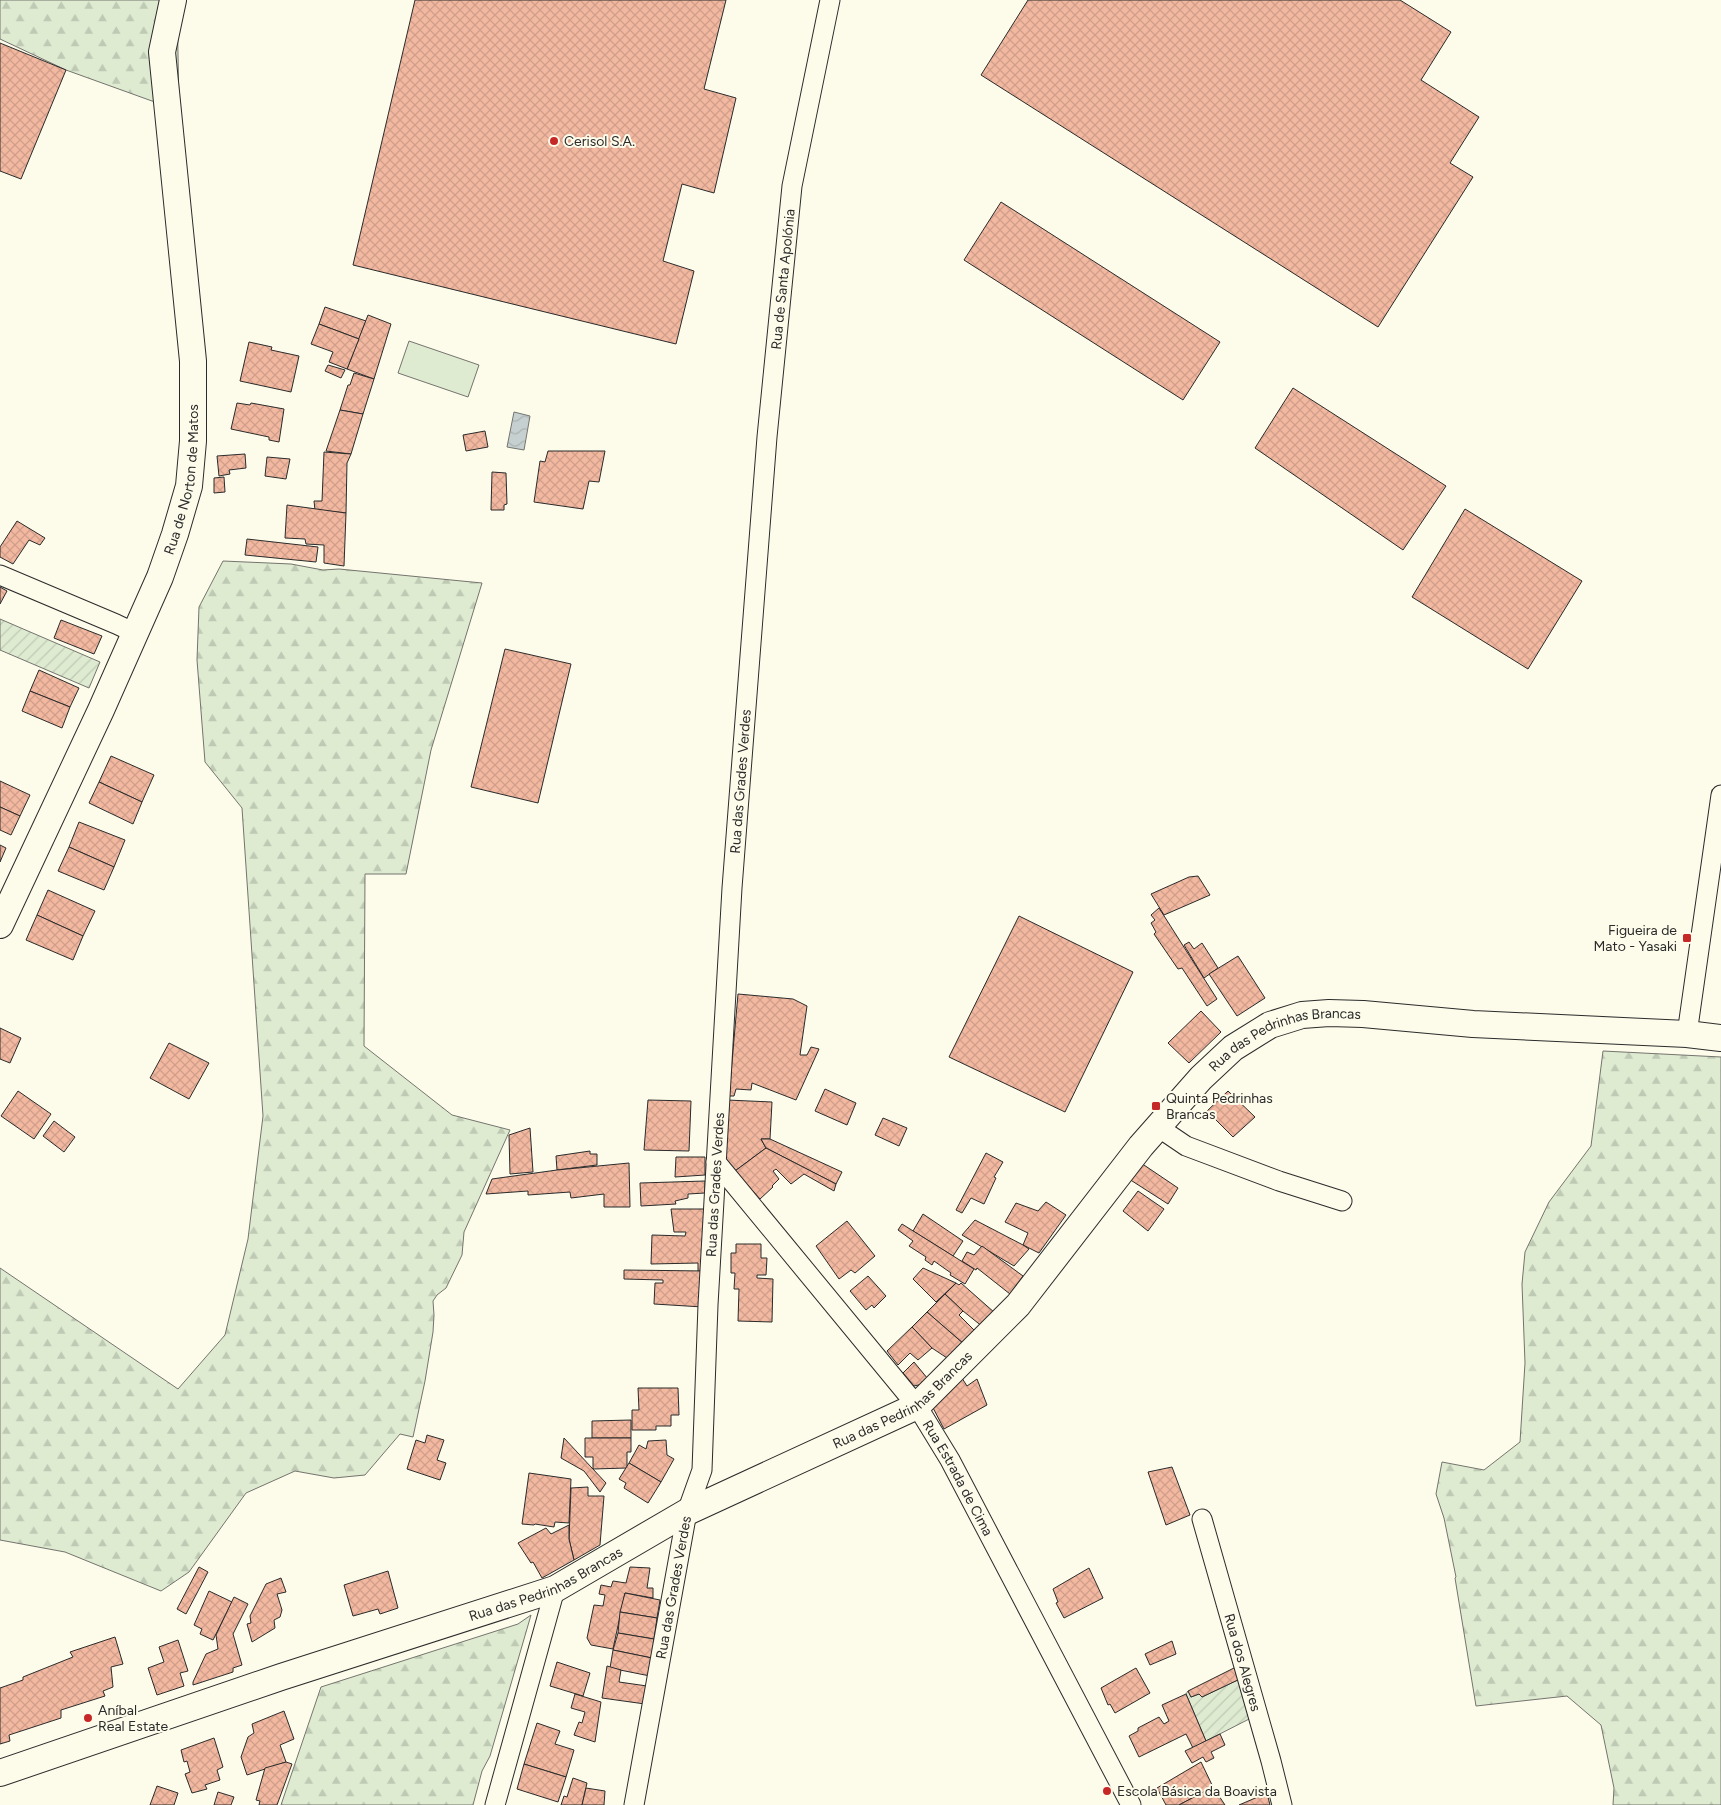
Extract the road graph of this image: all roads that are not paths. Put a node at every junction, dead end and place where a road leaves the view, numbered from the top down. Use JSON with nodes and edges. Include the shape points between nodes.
{"nodes":[{"id":1,"x":173,"y":0,"type":"edge"},
{"id":2,"x":830,"y":0,"type":"edge"},
{"id":3,"x":758,"y":560,"type":"joint"},
{"id":4,"x":0,"y":575,"type":"edge"},
{"id":5,"x":135,"y":633,"type":"junction"},
{"id":6,"x":1721,"y":795,"type":"edge"},
{"id":7,"x":0,"y":925,"type":"edge"},
{"id":8,"x":1687,"y":1034,"type":"junction"},
{"id":9,"x":1721,"y":1038,"type":"edge"},
{"id":10,"x":1158,"y":1127,"type":"junction"},
{"id":11,"x":716,"y":1162,"type":"junction"},
{"id":12,"x":1342,"y":1201,"type":"dead end"},
{"id":13,"x":917,"y":1406,"type":"junction"},
{"id":14,"x":688,"y":1512,"type":"junction"},
{"id":15,"x":1202,"y":1519,"type":"dead end"},
{"id":16,"x":555,"y":1589,"type":"junction"},
{"id":17,"x":0,"y":1773,"type":"edge"},
{"id":18,"x":495,"y":1805,"type":"edge"},
{"id":19,"x":634,"y":1805,"type":"edge"},
{"id":20,"x":1131,"y":1805,"type":"edge"},
{"id":21,"x":1282,"y":1805,"type":"edge"}],
"edges":[{"from":1,"to":5,"type":"street","name":"Rua de Norton de Matos","via":[[162,52],[193,361],[193,441],[189,486],[175,534],[160,578]]},
{"from":2,"to":3,"type":"street","name":"Rua de Santa Apolónia","via":[[792,186]]},
{"from":3,"to":11,"type":"street","name":"Rua das Grades Verdes","via":[[732,888]]},
{"from":4,"to":5,"type":"street"},
{"from":5,"to":7,"type":"street","name":"Rua de Norton de Matos"},
{"from":6,"to":8,"type":"street"},
{"from":8,"to":9,"type":"street","name":"Rua das Pedrinhas Brancas"},
{"from":8,"to":10,"type":"street","name":"Rua das Pedrinhas Brancas","via":[[1472,1024],[1363,1014],[1302,1015],[1270,1025],[1233,1048],[1201,1078]]},
{"from":10,"to":12,"type":"street","via":[[1186,1146]]},
{"from":10,"to":13,"type":"street","name":"Rua das Pedrinhas Brancas","via":[[1018,1306]]},
{"from":11,"to":13,"type":"street","name":"Rua Estrada de Cima"},
{"from":11,"to":14,"type":"street","name":"Rua das Grades Verdes","via":[[702,1470]]},
{"from":13,"to":14,"type":"street","name":"Rua das Pedrinhas Brancas"},
{"from":13,"to":20,"type":"street","name":"Rua Estrada de Cima","via":[[950,1460]]},
{"from":14,"to":16,"type":"street","name":"Rua das Pedrinhas Brancas"},
{"from":14,"to":19,"type":"street","name":"Rua das Grades Verdes"},
{"from":15,"to":21,"type":"street","name":"Rua dos Alegres"},
{"from":16,"to":17,"type":"street","name":"Rua das Pedrinhas Brancas","via":[[290,1674]]},
{"from":16,"to":18,"type":"street"}]}
